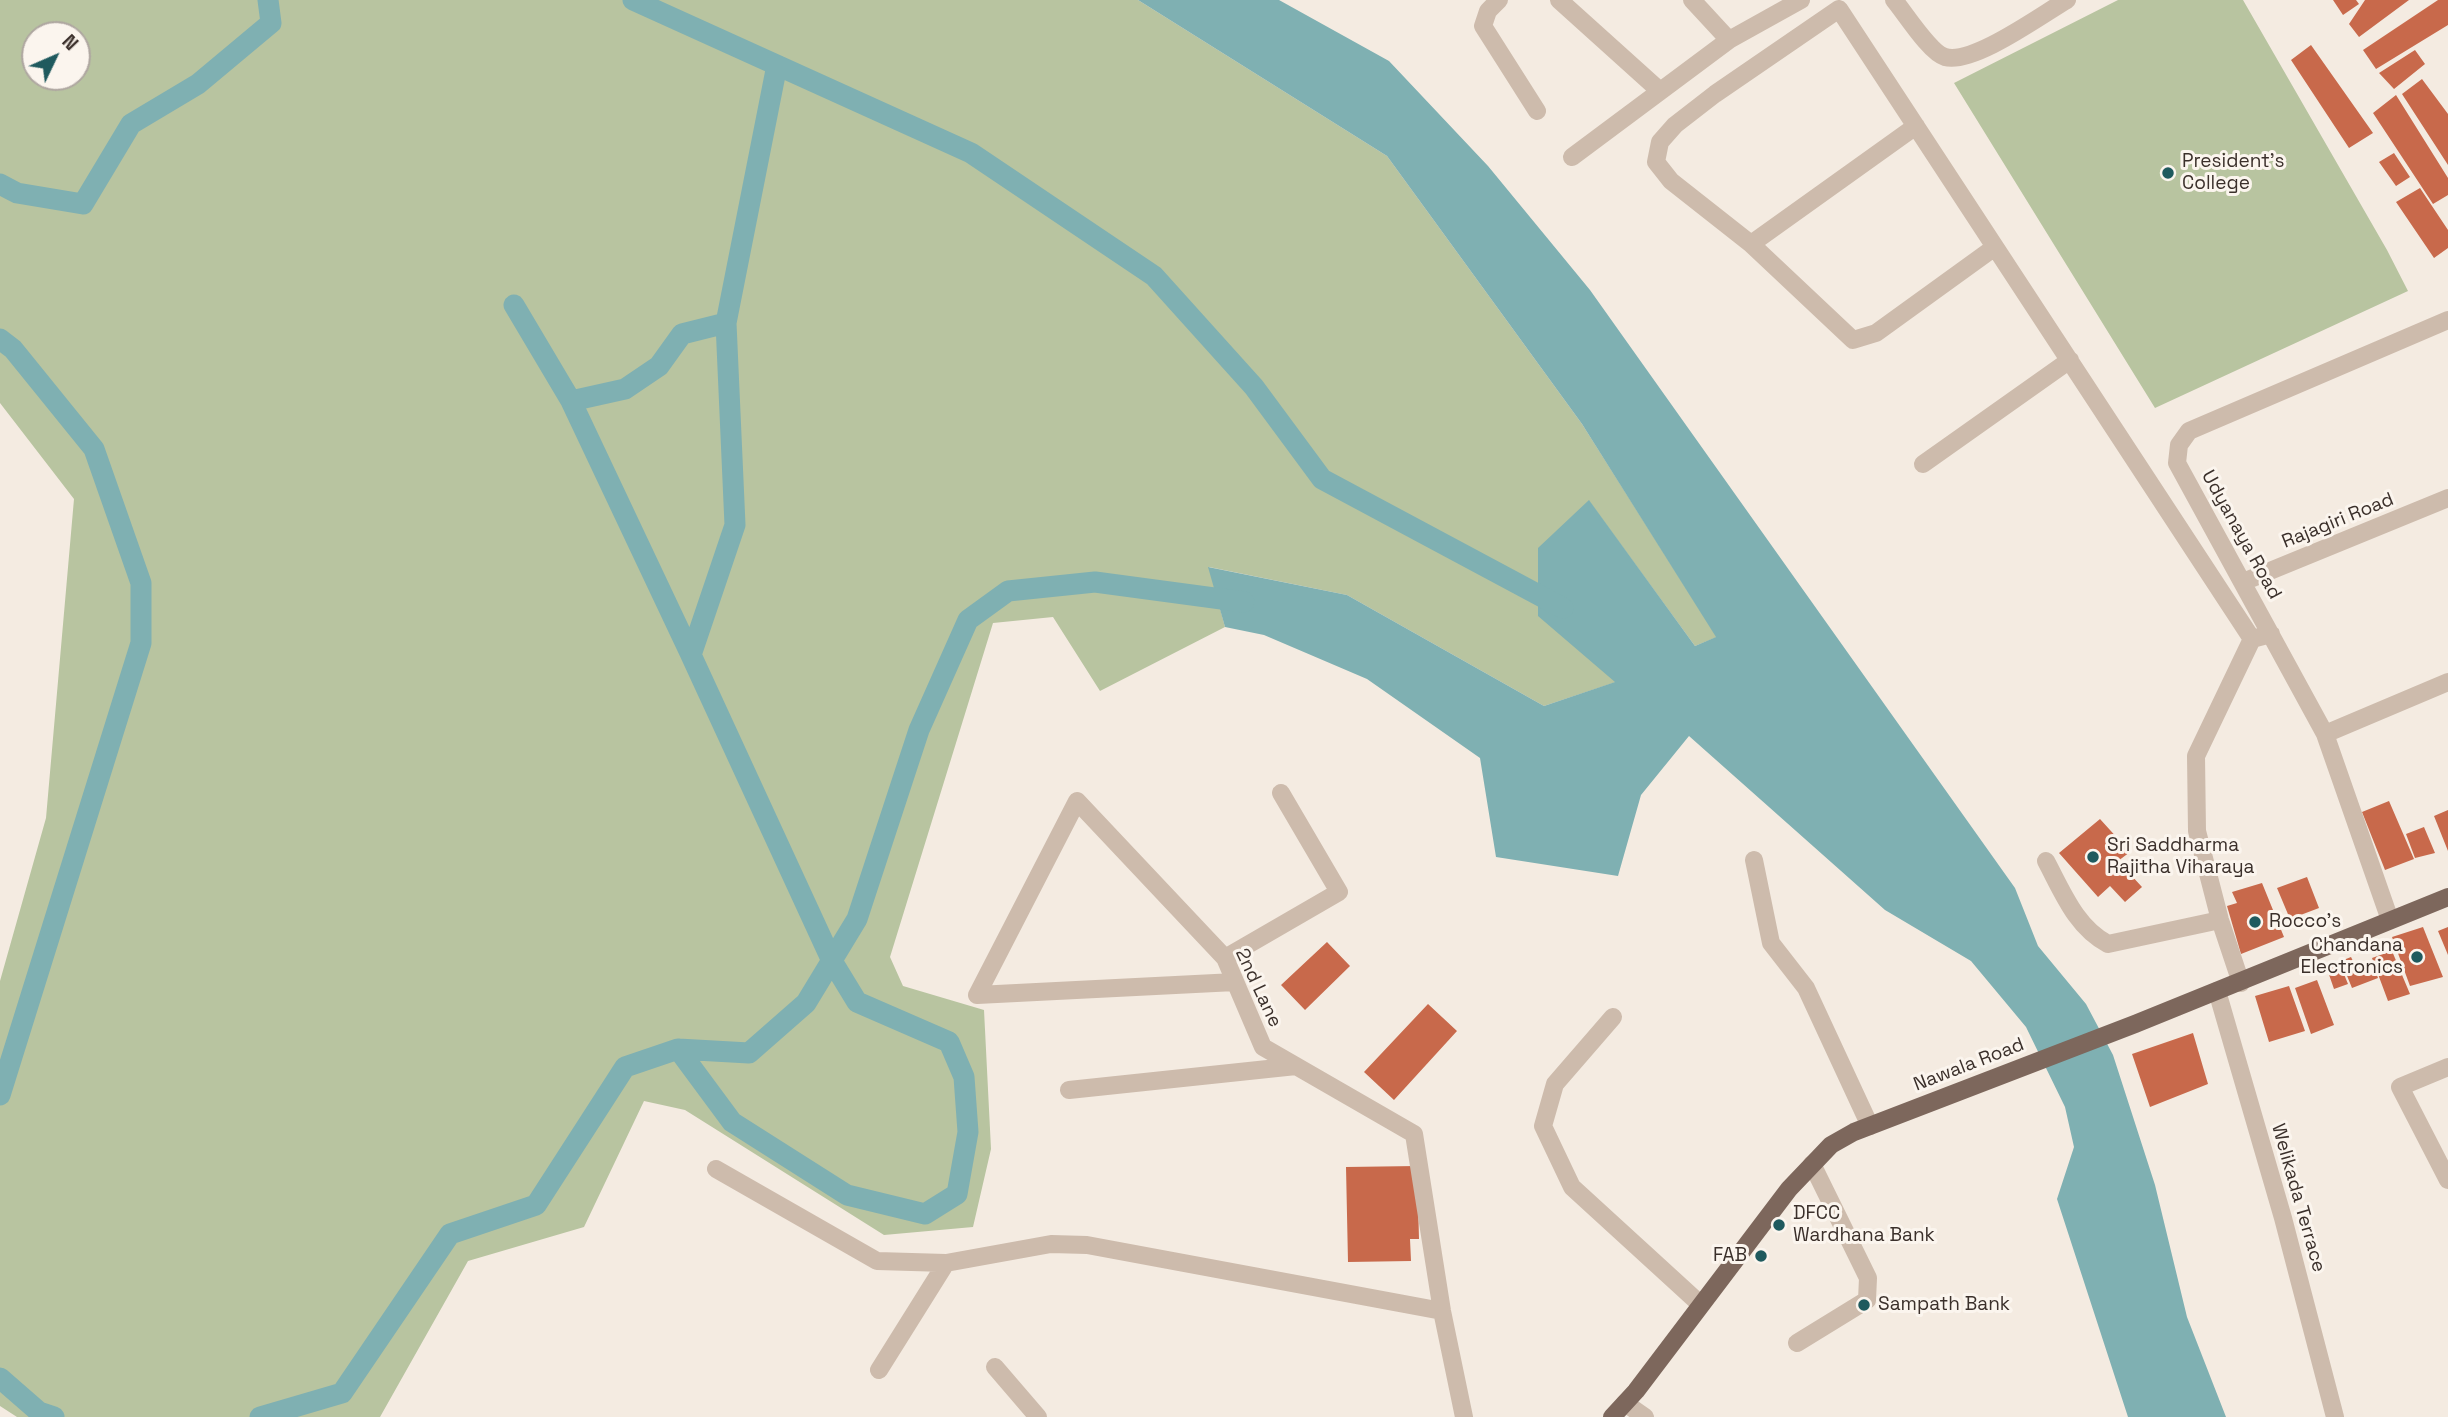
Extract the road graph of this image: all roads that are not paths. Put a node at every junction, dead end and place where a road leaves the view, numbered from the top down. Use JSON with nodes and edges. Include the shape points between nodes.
{"nodes":[{"id":1,"x":1499,"y":0,"type":"edge"},
{"id":2,"x":1559,"y":0,"type":"edge"},
{"id":3,"x":1692,"y":0,"type":"edge"},
{"id":4,"x":1894,"y":0,"type":"edge"},
{"id":5,"x":2067,"y":0,"type":"edge"},
{"id":6,"x":1798,"y":1,"type":"edge"},
{"id":7,"x":1730,"y":40,"type":"junction"},
{"id":8,"x":1660,"y":90,"type":"junction"},
{"id":9,"x":1537,"y":111,"type":"dead end"},
{"id":10,"x":1916,"y":126,"type":"junction"},
{"id":11,"x":1572,"y":157,"type":"dead end"},
{"id":12,"x":1751,"y":244,"type":"junction"},
{"id":13,"x":1995,"y":247,"type":"junction"},
{"id":14,"x":2448,"y":320,"type":"edge"},
{"id":15,"x":2070,"y":360,"type":"junction"},
{"id":16,"x":1923,"y":464,"type":"dead end"},
{"id":17,"x":2448,"y":498,"type":"edge"},
{"id":18,"x":2244,"y":582,"type":"junction"},
{"id":19,"x":2271,"y":634,"type":"junction"},
{"id":20,"x":2252,"y":639,"type":"junction"},
{"id":21,"x":2448,"y":682,"type":"edge"},
{"id":22,"x":2325,"y":734,"type":"junction"},
{"id":23,"x":1281,"y":793,"type":"dead end"},
{"id":24,"x":1754,"y":860,"type":"dead end"},
{"id":25,"x":2046,"y":861,"type":"dead end"},
{"id":26,"x":2448,"y":897,"type":"edge"},
{"id":27,"x":2220,"y":920,"type":"junction"},
{"id":28,"x":2390,"y":920,"type":"junction"},
{"id":29,"x":1225,"y":958,"type":"junction"},
{"id":30,"x":1235,"y":982,"type":"junction"},
{"id":31,"x":2241,"y":983,"type":"junction"},
{"id":32,"x":2217,"y":991,"type":"junction"},
{"id":33,"x":1613,"y":1017,"type":"dead end"},
{"id":34,"x":1296,"y":1066,"type":"junction"},
{"id":35,"x":2448,"y":1067,"type":"edge"},
{"id":36,"x":1069,"y":1090,"type":"dead end"},
{"id":37,"x":1870,"y":1126,"type":"junction"},
{"id":38,"x":1812,"y":1164,"type":"junction"},
{"id":39,"x":716,"y":1169,"type":"dead end"},
{"id":40,"x":2448,"y":1180,"type":"edge"},
{"id":41,"x":946,"y":1263,"type":"junction"},
{"id":42,"x":1700,"y":1304,"type":"junction"},
{"id":43,"x":1442,"y":1311,"type":"junction"},
{"id":44,"x":1797,"y":1343,"type":"dead end"},
{"id":45,"x":995,"y":1367,"type":"dead end"},
{"id":46,"x":878,"y":1370,"type":"dead end"},
{"id":47,"x":1625,"y":1403,"type":"junction"},
{"id":48,"x":1038,"y":1417,"type":"edge"},
{"id":49,"x":1464,"y":1417,"type":"edge"},
{"id":50,"x":1612,"y":1417,"type":"edge"},
{"id":51,"x":1645,"y":1417,"type":"edge"},
{"id":52,"x":2335,"y":1417,"type":"edge"}],
"edges":[{"from":1,"to":9,"type":"street","via":[[1488,11],[1483,26]]},
{"from":2,"to":8,"type":"street"},
{"from":3,"to":7,"type":"street"},
{"from":4,"to":5,"type":"street","via":[[1946,58],[1975,54]]},
{"from":6,"to":7,"type":"street"},
{"from":7,"to":8,"type":"street"},
{"from":8,"to":11,"type":"street"},
{"from":10,"to":12,"type":"street"},
{"from":10,"to":12,"type":"street","via":[[1839,9],[1715,94],[1660,142],[1656,162],[1671,181]]},
{"from":10,"to":13,"type":"street"},
{"from":12,"to":13,"type":"street","via":[[1853,341],[1876,333]]},
{"from":13,"to":15,"type":"street"},
{"from":14,"to":18,"type":"street","name":"Udyanaya Road","via":[[2189,431],[2179,445],[2177,463]]},
{"from":15,"to":16,"type":"street"},
{"from":15,"to":20,"type":"street"},
{"from":17,"to":18,"type":"street","name":"Rajagiri Road"},
{"from":18,"to":19,"type":"street","name":"Udyanaya Road"},
{"from":19,"to":20,"type":"street"},
{"from":19,"to":22,"type":"street","name":"Udyanaya Road"},
{"from":20,"to":27,"type":"street","via":[[2196,756],[2197,831]]},
{"from":21,"to":22,"type":"street"},
{"from":22,"to":28,"type":"street","name":"Udyanaya Road"},
{"from":23,"to":29,"type":"street","via":[[1339,892]]},
{"from":24,"to":37,"type":"street","via":[[1771,943],[1807,988]]},
{"from":25,"to":27,"type":"street","via":[[2071,909],[2091,935],[2109,944]]},
{"from":26,"to":28,"type":"main road","name":"Nawala Road"},
{"from":27,"to":31,"type":"street"},
{"from":28,"to":31,"type":"main road","name":"Nawala Road"},
{"from":29,"to":30,"type":"street","name":"2nd Lane"},
{"from":29,"to":30,"type":"street","name":"2nd Lane","via":[[1077,801],[977,995]]},
{"from":30,"to":34,"type":"street","name":"2nd Lane","via":[[1263,1047]]},
{"from":31,"to":32,"type":"main road","name":"Nawala Road"},
{"from":32,"to":37,"type":"main road","name":"Nawala Road"},
{"from":32,"to":52,"type":"street","name":"Welikada Terrace"},
{"from":33,"to":42,"type":"street","via":[[1555,1084],[1543,1126],[1572,1187]]},
{"from":34,"to":36,"type":"street"},
{"from":34,"to":43,"type":"street","name":"2nd Lane","via":[[1414,1134]]},
{"from":35,"to":40,"type":"street","via":[[2400,1087]]},
{"from":37,"to":38,"type":"main road","name":"Nawala Road","via":[[1831,1145]]},
{"from":38,"to":42,"type":"main road","name":"Nawala Road"},
{"from":38,"to":44,"type":"street","via":[[1868,1278],[1867,1300]]},
{"from":39,"to":41,"type":"street","via":[[877,1261]]},
{"from":41,"to":43,"type":"street","via":[[1051,1244],[1087,1245]]},
{"from":41,"to":46,"type":"street"},
{"from":42,"to":47,"type":"main road","name":"Nawala Road"},
{"from":43,"to":49,"type":"street","name":"2nd Lane"},
{"from":45,"to":48,"type":"street"},
{"from":47,"to":50,"type":"main road","name":"Nawala Road"},
{"from":47,"to":51,"type":"street"}]}
